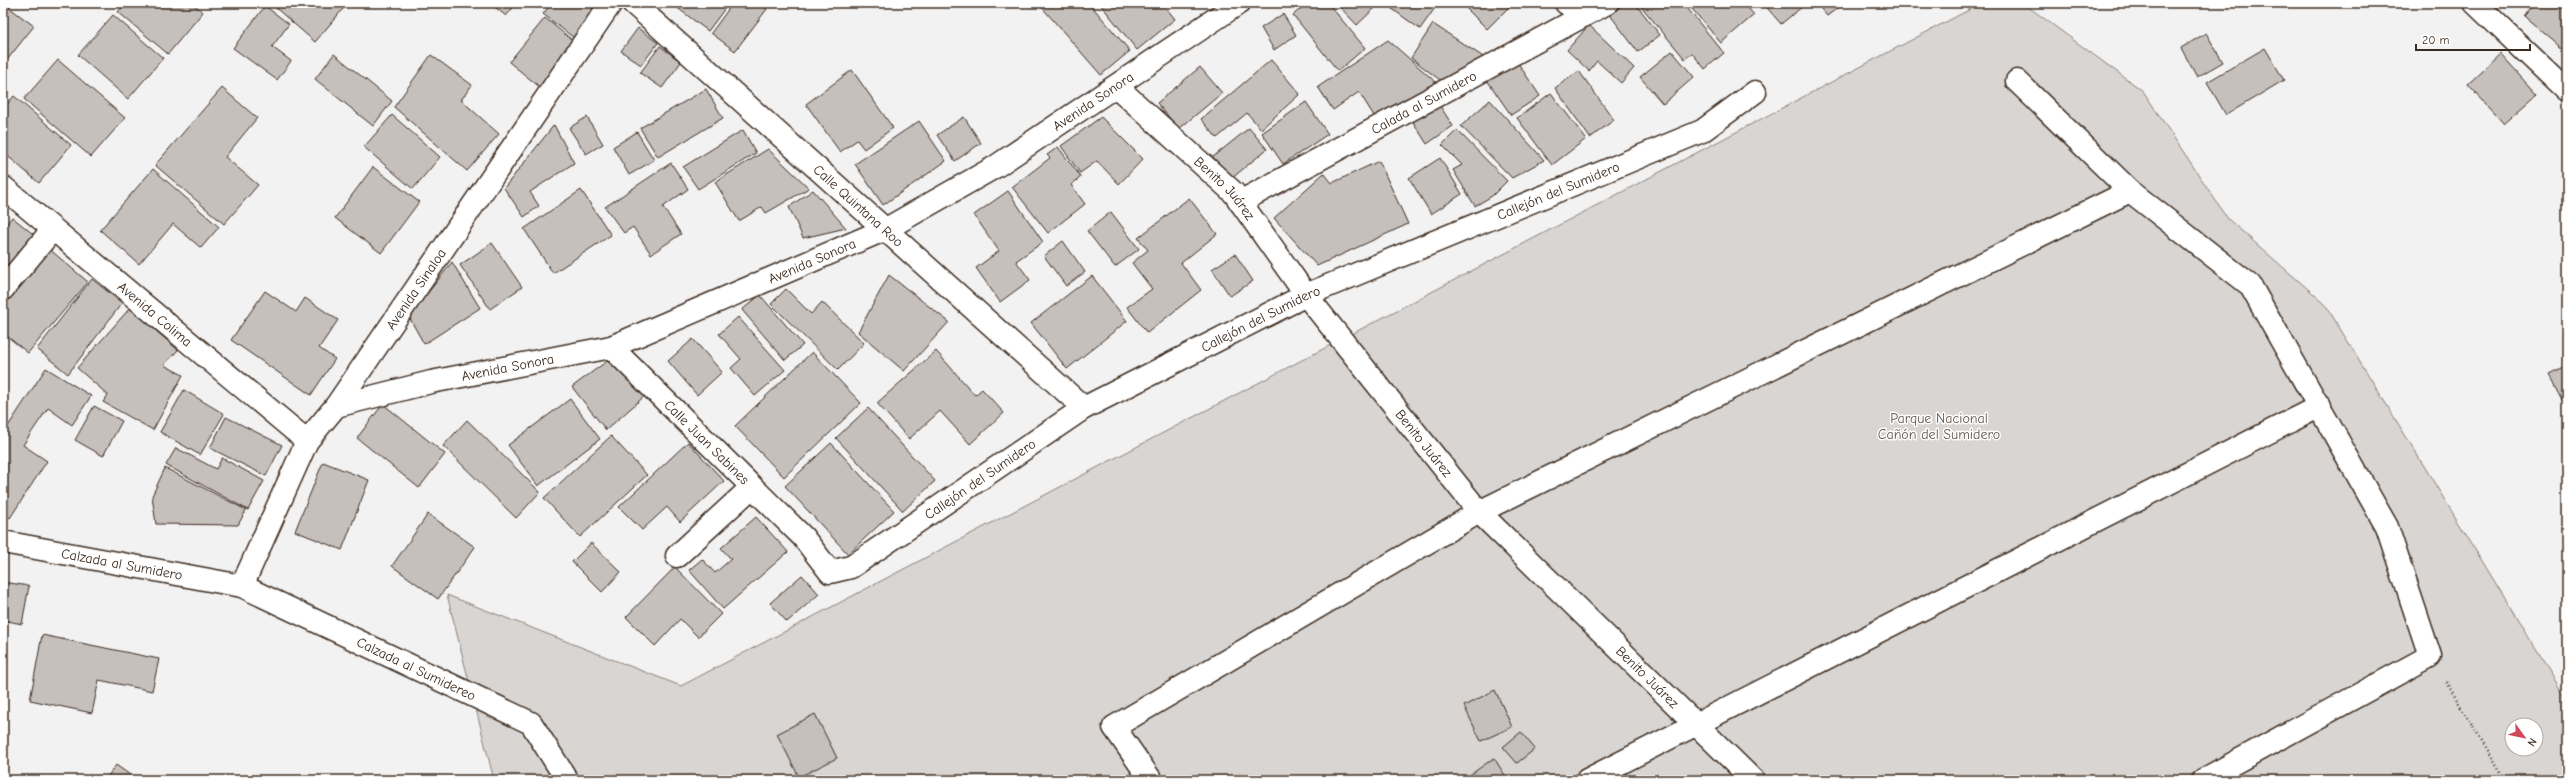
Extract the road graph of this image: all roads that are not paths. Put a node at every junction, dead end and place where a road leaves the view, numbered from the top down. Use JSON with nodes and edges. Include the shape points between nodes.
{"nodes":[{"id":1,"x":611,"y":3,"type":"edge"},
{"id":2,"x":633,"y":3,"type":"edge"},
{"id":3,"x":1239,"y":3,"type":"edge"},
{"id":4,"x":1607,"y":3,"type":"edge"},
{"id":5,"x":2474,"y":3,"type":"edge"},
{"id":6,"x":1574,"y":9,"type":"edge"},
{"id":7,"x":2017,"y":81,"type":"dead end"},
{"id":8,"x":1116,"y":87,"type":"junction"},
{"id":9,"x":2567,"y":91,"type":"edge"},
{"id":10,"x":1755,"y":92,"type":"dead end"},
{"id":11,"x":3,"y":186,"type":"edge"},
{"id":12,"x":2130,"y":191,"type":"junction"},
{"id":13,"x":1240,"y":202,"type":"junction"},
{"id":14,"x":53,"y":229,"type":"junction"},
{"id":15,"x":886,"y":229,"type":"junction"},
{"id":16,"x":3,"y":290,"type":"edge"},
{"id":17,"x":1306,"y":295,"type":"junction"},
{"id":18,"x":611,"y":347,"type":"junction"},
{"id":19,"x":336,"y":406,"type":"junction"},
{"id":20,"x":2320,"y":406,"type":"junction"},
{"id":21,"x":1084,"y":408,"type":"junction"},
{"id":22,"x":307,"y":440,"type":"junction"},
{"id":23,"x":752,"y":487,"type":"junction"},
{"id":24,"x":1479,"y":512,"type":"junction"},
{"id":25,"x":803,"y":537,"type":"joint"},
{"id":26,"x":3,"y":542,"type":"edge"},
{"id":27,"x":677,"y":556,"type":"dead end"},
{"id":28,"x":242,"y":586,"type":"junction"},
{"id":29,"x":1697,"y":723,"type":"junction"},
{"id":30,"x":567,"y":780,"type":"edge"},
{"id":31,"x":1151,"y":780,"type":"edge"},
{"id":32,"x":1587,"y":780,"type":"edge"},
{"id":33,"x":1753,"y":780,"type":"edge"},
{"id":34,"x":2203,"y":780,"type":"edge"}],
"edges":[{"from":1,"to":19,"type":"street","name":"Avenida Sinaloa"},
{"from":2,"to":15,"type":"street","name":"Calle Quintana Roo"},
{"from":3,"to":8,"type":"street","name":"Avenida Sonora"},
{"from":4,"to":6,"type":"street","name":"Calada al Sumidero"},
{"from":5,"to":9,"type":"street"},
{"from":6,"to":13,"type":"street","name":"Calada al Sumidero"},
{"from":7,"to":12,"type":"street"},
{"from":8,"to":13,"type":"street","name":"Benito Juárez","via":[[1234,193]]},
{"from":8,"to":15,"type":"street","name":"Avenida Sonora","via":[[995,167]]},
{"from":10,"to":17,"type":"street","name":"Callejón del Sumidero","via":[[1702,131]]},
{"from":11,"to":14,"type":"street","name":"Avenida Colima"},
{"from":12,"to":20,"type":"street","via":[[2250,285]]},
{"from":12,"to":24,"type":"street"},
{"from":13,"to":17,"type":"street","name":"Benito Juárez"},
{"from":14,"to":16,"type":"street"},
{"from":14,"to":22,"type":"street","name":"Avenida Colima"},
{"from":15,"to":18,"type":"street","name":"Avenida Sonora"},
{"from":15,"to":21,"type":"street","name":"Calle Quintana Roo"},
{"from":17,"to":21,"type":"street","name":"Callejón del Sumidero"},
{"from":17,"to":24,"type":"street","name":"Benito Juárez"},
{"from":18,"to":19,"type":"street","name":"Avenida Sonora","via":[[431,382]]},
{"from":18,"to":23,"type":"street","name":"Calle Juan Sabines"},
{"from":19,"to":22,"type":"street","name":"Avenida Sinaloa"},
{"from":20,"to":29,"type":"street"},
{"from":20,"to":34,"type":"street","via":[[2387,527],[2430,656]]},
{"from":21,"to":25,"type":"street","name":"Callejón del Sumidero","via":[[851,567],[830,572]]},
{"from":22,"to":28,"type":"street","name":"Avenida Sinaloa"},
{"from":23,"to":25,"type":"street","name":"Calle Juan Sabines"},
{"from":23,"to":27,"type":"street"},
{"from":24,"to":29,"type":"street","name":"Benito Juárez"},
{"from":24,"to":31,"type":"street","via":[[1114,727]]},
{"from":26,"to":28,"type":"street","name":"Calzada al Sumidero"},
{"from":28,"to":30,"type":"street","name":"Calzada al Sumidereo","via":[[531,723]]},
{"from":29,"to":32,"type":"street"},
{"from":29,"to":33,"type":"street","name":"Benito Juárez"}]}
